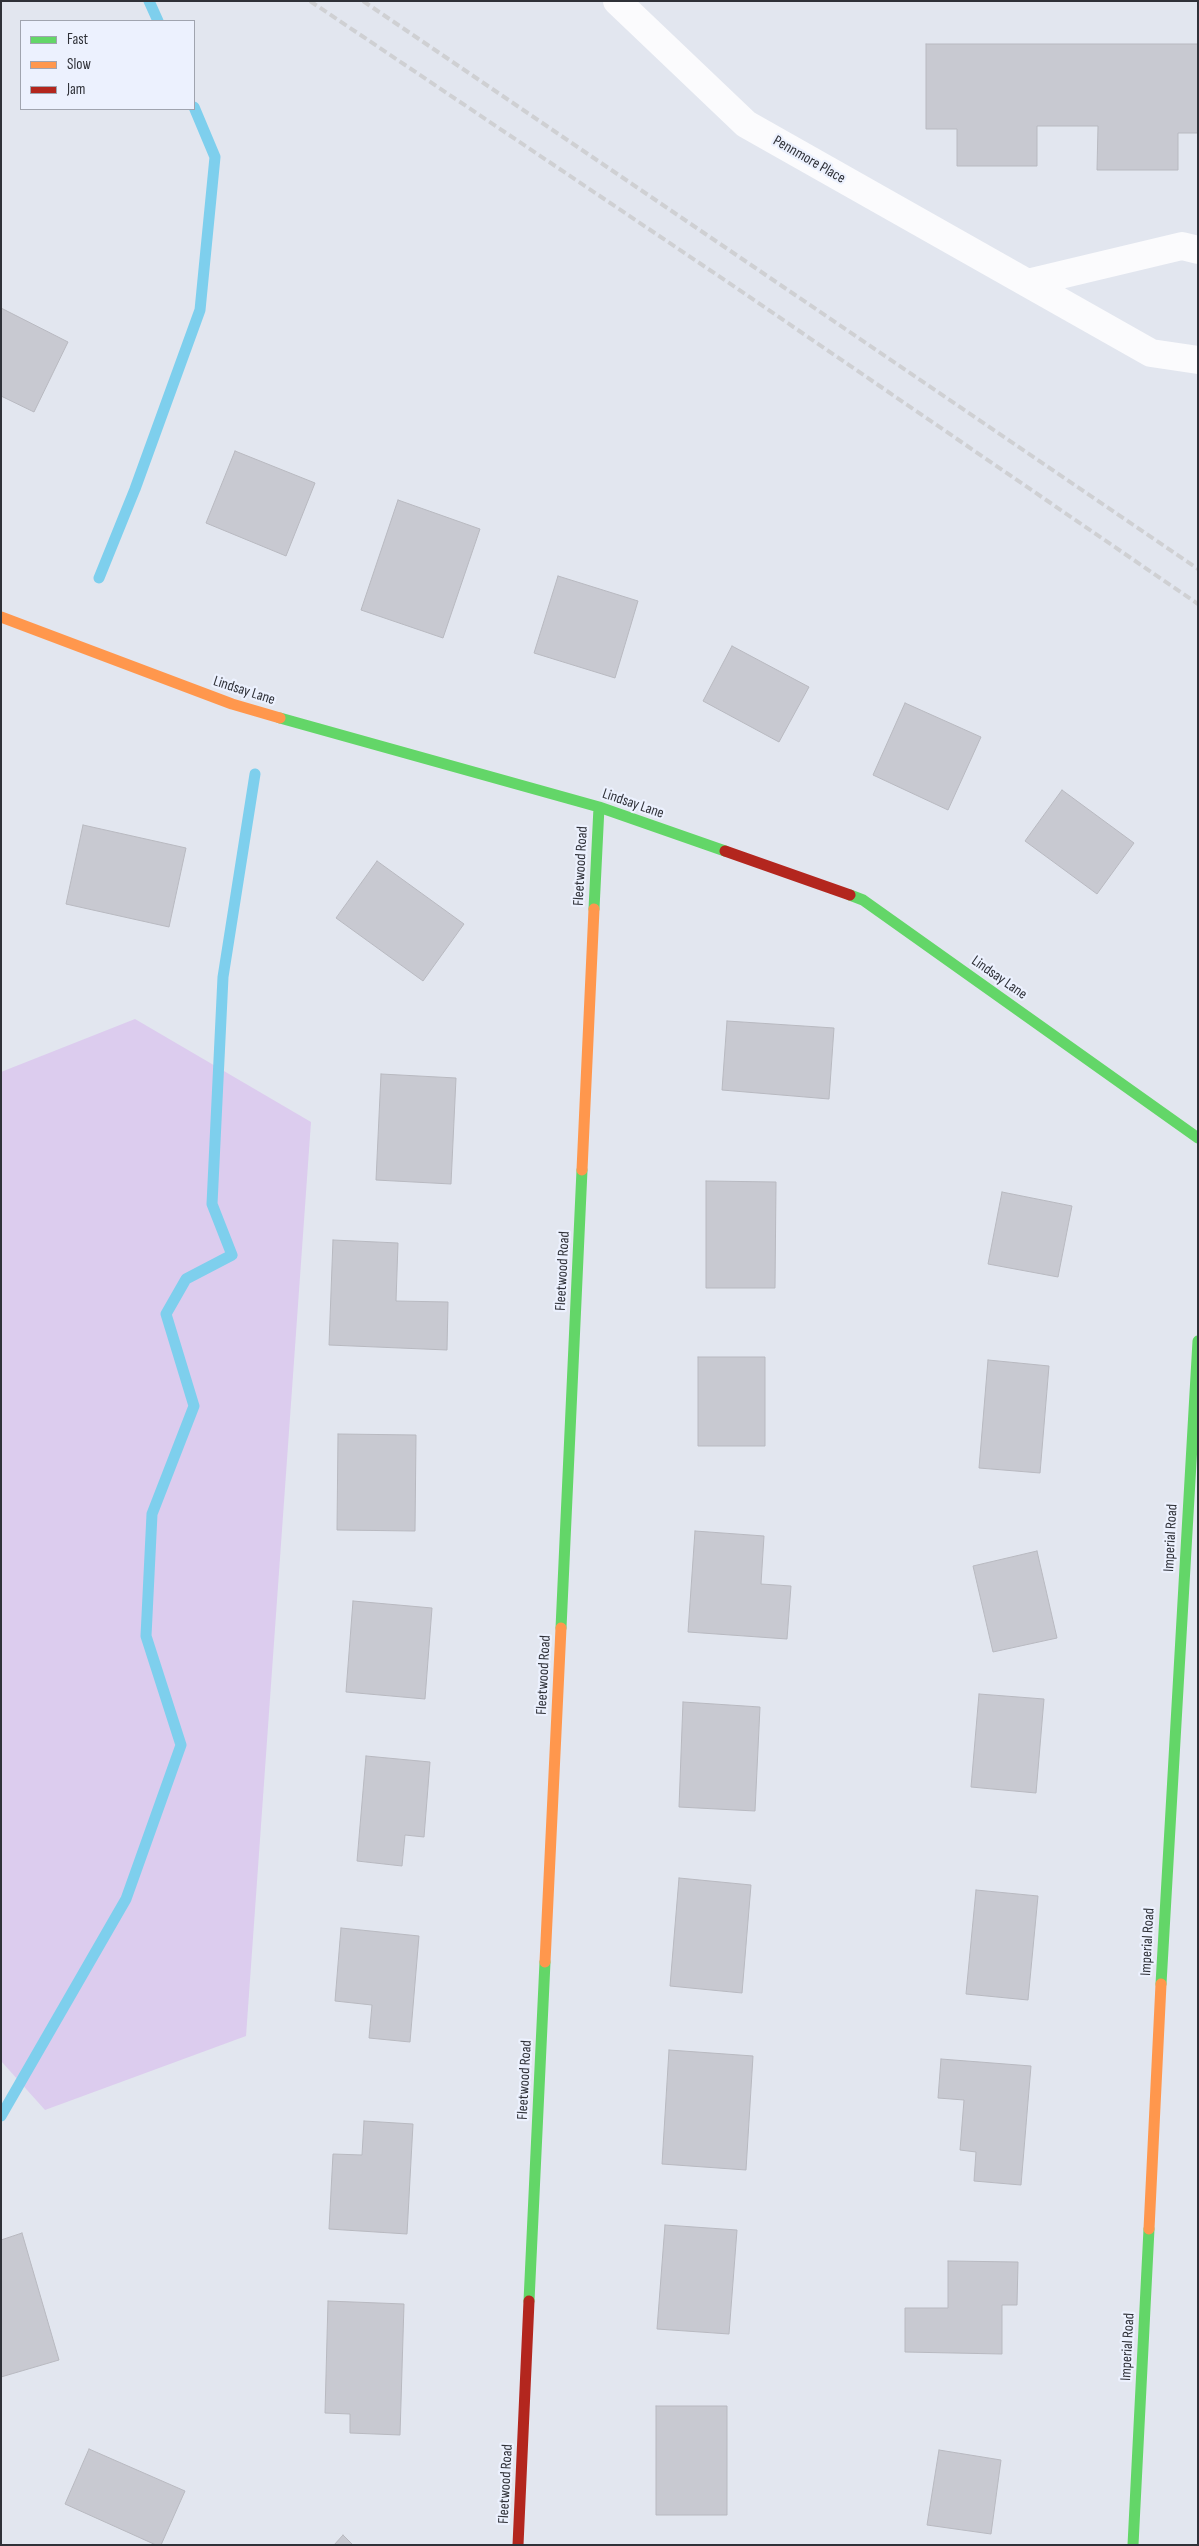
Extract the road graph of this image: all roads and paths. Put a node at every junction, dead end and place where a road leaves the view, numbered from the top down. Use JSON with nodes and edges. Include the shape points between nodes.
{"nodes":[{"id":1,"x":618,"y":1,"type":"edge"},
{"id":2,"x":1198,"y":250,"type":"edge"},
{"id":3,"x":1027,"y":283,"type":"junction"},
{"id":4,"x":1198,"y":360,"type":"edge"},
{"id":5,"x":1,"y":617,"type":"edge"},
{"id":6,"x":599,"y":807,"type":"junction"},
{"id":7,"x":1198,"y":1138,"type":"edge"},
{"id":8,"x":1198,"y":1341,"type":"edge"},
{"id":9,"x":518,"y":2545,"type":"edge"},
{"id":10,"x":1133,"y":2545,"type":"edge"}],
"edges":[{"from":1,"to":3,"type":"street","name":"Pennmore Place","via":[[746,124]]},
{"from":2,"to":3,"type":"street","via":[[1182,246]]},
{"from":3,"to":4,"type":"street","name":"Pennmore Place","via":[[1151,353]]},
{"from":5,"to":6,"type":"street","name":"Lindsay Lane","via":[[232,704]]},
{"from":6,"to":7,"type":"street","name":"Lindsay Lane","via":[[863,900]]},
{"from":6,"to":9,"type":"street","name":"Fleetwood Road"},
{"from":8,"to":10,"type":"street","name":"Imperial Road","via":[[1172,1776]]}]}
